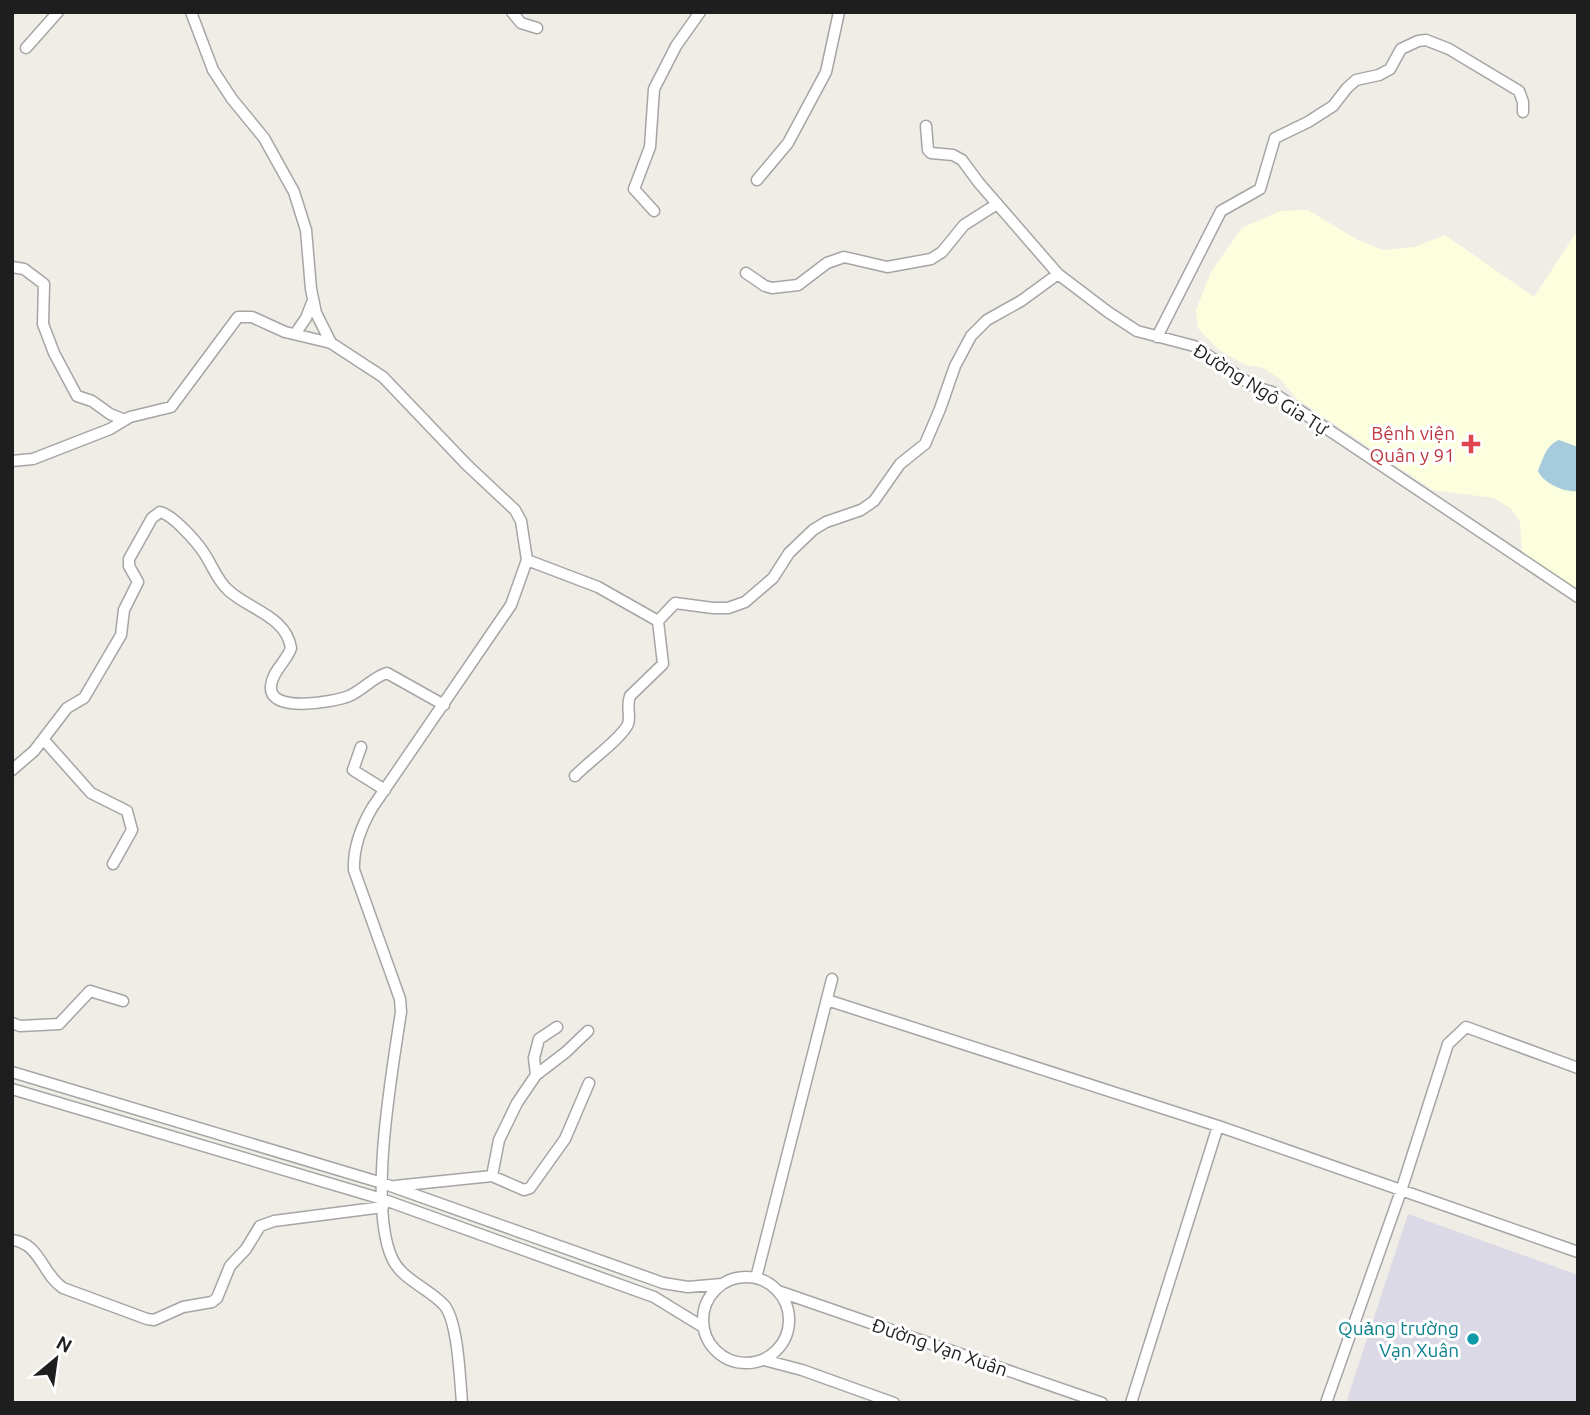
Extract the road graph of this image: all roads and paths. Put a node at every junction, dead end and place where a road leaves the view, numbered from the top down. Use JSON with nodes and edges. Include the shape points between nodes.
{"nodes":[{"id":1,"x":58,"y":12,"type":"edge"},
{"id":2,"x":191,"y":12,"type":"edge"},
{"id":3,"x":512,"y":12,"type":"edge"},
{"id":4,"x":700,"y":12,"type":"edge"},
{"id":5,"x":839,"y":12,"type":"edge"},
{"id":6,"x":537,"y":28,"type":"dead end"},
{"id":7,"x":26,"y":48,"type":"dead end"},
{"id":8,"x":1523,"y":112,"type":"dead end"},
{"id":9,"x":926,"y":126,"type":"dead end"},
{"id":10,"x":757,"y":180,"type":"dead end"},
{"id":11,"x":997,"y":204,"type":"junction"},
{"id":12,"x":654,"y":211,"type":"dead end"},
{"id":13,"x":12,"y":267,"type":"edge"},
{"id":14,"x":746,"y":272,"type":"dead end"},
{"id":15,"x":1058,"y":274,"type":"junction"},
{"id":16,"x":313,"y":300,"type":"junction"},
{"id":17,"x":295,"y":334,"type":"junction"},
{"id":18,"x":1157,"y":337,"type":"junction"},
{"id":19,"x":331,"y":343,"type":"junction"},
{"id":20,"x":125,"y":420,"type":"junction"},
{"id":21,"x":12,"y":461,"type":"edge"},
{"id":22,"x":527,"y":560,"type":"junction"},
{"id":23,"x":1578,"y":597,"type":"edge"},
{"id":24,"x":658,"y":621,"type":"junction"},
{"id":25,"x":444,"y":705,"type":"junction"},
{"id":26,"x":43,"y":739,"type":"junction"},
{"id":27,"x":361,"y":747,"type":"dead end"},
{"id":28,"x":12,"y":769,"type":"edge"},
{"id":29,"x":575,"y":776,"type":"dead end"},
{"id":30,"x":385,"y":790,"type":"junction"},
{"id":31,"x":113,"y":863,"type":"dead end"},
{"id":32,"x":832,"y":979,"type":"dead end"},
{"id":33,"x":827,"y":1000,"type":"junction"},
{"id":34,"x":123,"y":1001,"type":"dead end"},
{"id":35,"x":12,"y":1023,"type":"edge"},
{"id":36,"x":557,"y":1027,"type":"dead end"},
{"id":37,"x":588,"y":1031,"type":"dead end"},
{"id":38,"x":1578,"y":1068,"type":"edge"},
{"id":39,"x":12,"y":1072,"type":"edge"},
{"id":40,"x":536,"y":1075,"type":"junction"},
{"id":41,"x":589,"y":1083,"type":"dead end"},
{"id":42,"x":12,"y":1089,"type":"edge"},
{"id":43,"x":1218,"y":1126,"type":"junction"},
{"id":44,"x":492,"y":1176,"type":"junction"},
{"id":45,"x":387,"y":1184,"type":"junction"},
{"id":46,"x":1401,"y":1191,"type":"junction"},
{"id":47,"x":383,"y":1203,"type":"junction"},
{"id":48,"x":12,"y":1240,"type":"edge"},
{"id":49,"x":1578,"y":1252,"type":"edge"},
{"id":50,"x":756,"y":1278,"type":"junction"},
{"id":51,"x":722,"y":1284,"type":"junction"},
{"id":52,"x":778,"y":1291,"type":"junction"},
{"id":53,"x":703,"y":1327,"type":"junction"},
{"id":54,"x":764,"y":1360,"type":"junction"},
{"id":55,"x":462,"y":1403,"type":"edge"},
{"id":56,"x":894,"y":1403,"type":"edge"},
{"id":57,"x":1102,"y":1403,"type":"edge"},
{"id":58,"x":1131,"y":1403,"type":"edge"},
{"id":59,"x":1326,"y":1403,"type":"edge"}],
"edges":[{"from":1,"to":7,"type":"street"},
{"from":2,"to":16,"type":"street","via":[[213,70],[264,138],[294,191],[306,230]]},
{"from":3,"to":6,"type":"street","via":[[521,23]]},
{"from":4,"to":12,"type":"street","via":[[653,92],[650,147],[634,189]]},
{"from":5,"to":10,"type":"street","via":[[826,72],[788,143]]},
{"from":8,"to":18,"type":"street","via":[[1519,91],[1449,49],[1426,40],[1401,49],[1390,69],[1356,80],[1333,106],[1275,138],[1260,189],[1221,211]]},
{"from":9,"to":11,"type":"street","name":"Đường Ngô Gia Tự","via":[[930,153],[958,156]]},
{"from":11,"to":14,"type":"street","via":[[964,225],[931,259],[887,267],[844,257],[827,263],[798,285],[772,288]]},
{"from":11,"to":15,"type":"street","name":"Đường Ngô Gia Tự"},
{"from":13,"to":20,"type":"street","via":[[24,269],[44,284],[43,324],[77,396]]},
{"from":15,"to":18,"type":"street","name":"Đường Ngô Gia Tự","via":[[1127,325]]},
{"from":15,"to":24,"type":"street","via":[[987,320],[971,337],[925,444],[900,464],[874,501],[820,525],[750,599],[732,607],[675,603]]},
{"from":16,"to":17,"type":"street"},
{"from":16,"to":19,"type":"street"},
{"from":17,"to":19,"type":"street"},
{"from":17,"to":20,"type":"street","via":[[252,317],[238,317],[177,401],[163,410]]},
{"from":18,"to":23,"type":"street","name":"Đường Ngô Gia Tự","via":[[1194,346],[1253,386],[1272,392]]},
{"from":19,"to":22,"type":"street","via":[[383,377],[515,510]]},
{"from":20,"to":21,"type":"street","via":[[33,459]]},
{"from":22,"to":24,"type":"street","via":[[598,587]]},
{"from":22,"to":25,"type":"street","via":[[511,605]]},
{"from":24,"to":29,"type":"street","via":[[663,664],[630,696],[624,729]]},
{"from":25,"to":26,"type":"street","via":[[387,673],[334,700],[295,704],[276,699],[271,685],[291,648],[287,635],[268,615],[227,589],[200,548],[170,516],[160,512],[129,559],[138,582],[123,613],[121,635],[85,698],[67,708]]},
{"from":25,"to":30,"type":"street"},
{"from":26,"to":28,"type":"street"},
{"from":26,"to":31,"type":"street","via":[[92,793],[130,816],[132,830]]},
{"from":27,"to":30,"type":"street","via":[[353,770]]},
{"from":30,"to":45,"type":"street","via":[[358,839],[354,870],[400,999],[382,1161]]},
{"from":32,"to":33,"type":"street"},
{"from":33,"to":43,"type":"street"},
{"from":33,"to":50,"type":"street"},
{"from":34,"to":35,"type":"street","via":[[90,991],[59,1024]]},
{"from":36,"to":40,"type":"street","via":[[539,1040]]},
{"from":37,"to":40,"type":"street"},
{"from":38,"to":46,"type":"street","via":[[1466,1027],[1448,1044]]},
{"from":39,"to":45,"type":"street"},
{"from":40,"to":44,"type":"street","via":[[502,1132]]},
{"from":41,"to":44,"type":"street","via":[[565,1139],[530,1188],[524,1190]]},
{"from":42,"to":47,"type":"street"},
{"from":43,"to":46,"type":"street"},
{"from":43,"to":58,"type":"street"},
{"from":44,"to":45,"type":"street"},
{"from":45,"to":47,"type":"street"},
{"from":45,"to":51,"type":"street","via":[[663,1283],[688,1287]]},
{"from":46,"to":49,"type":"street"},
{"from":46,"to":59,"type":"street"},
{"from":47,"to":48,"type":"street","via":[[260,1226],[230,1266],[217,1298],[154,1320],[63,1288],[31,1246]]},
{"from":47,"to":53,"type":"street","via":[[654,1297]]},
{"from":47,"to":55,"type":"street","via":[[393,1260],[450,1311]]},
{"from":50,"to":51,"type":"street","via":[[738,1277]]},
{"from":50,"to":52,"type":"street"},
{"from":51,"to":53,"type":"street","via":[[710,1295]]},
{"from":52,"to":54,"type":"street","via":[[786,1302],[789,1329],[784,1342]]},
{"from":52,"to":57,"type":"street","name":"Đường Vạn Xuân"},
{"from":53,"to":54,"type":"street","via":[[707,1340],[726,1358],[738,1363]]},
{"from":54,"to":56,"type":"street"}]}
